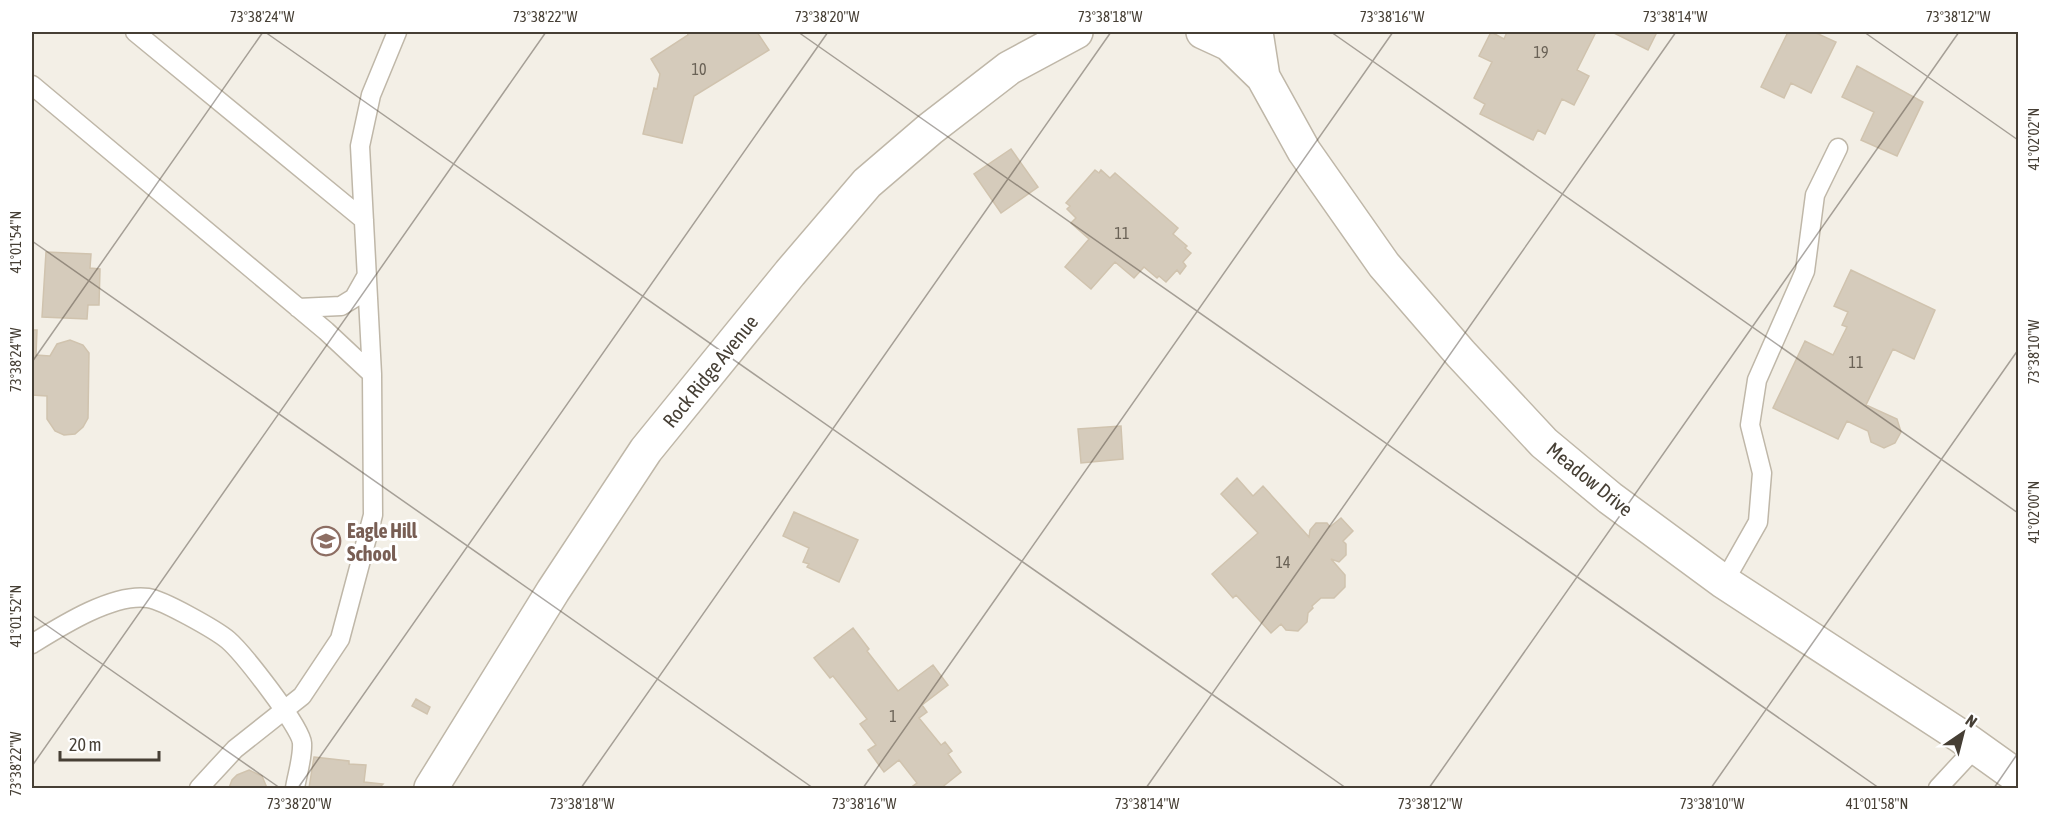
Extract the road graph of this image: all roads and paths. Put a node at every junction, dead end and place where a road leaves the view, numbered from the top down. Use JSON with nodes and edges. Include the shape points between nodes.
{"nodes":[{"id":1,"x":135,"y":32,"type":"edge"},
{"id":2,"x":397,"y":32,"type":"edge"},
{"id":3,"x":1076,"y":32,"type":"edge"},
{"id":4,"x":1203,"y":32,"type":"edge"},
{"id":5,"x":1256,"y":32,"type":"edge"},
{"id":6,"x":1263,"y":77,"type":"junction"},
{"id":7,"x":32,"y":85,"type":"edge"},
{"id":8,"x":1838,"y":148,"type":"dead end"},
{"id":9,"x":364,"y":220,"type":"junction"},
{"id":10,"x":367,"y":275,"type":"junction"},
{"id":11,"x":298,"y":308,"type":"junction"},
{"id":12,"x":372,"y":374,"type":"junction"},
{"id":13,"x":1724,"y":582,"type":"junction"},
{"id":14,"x":32,"y":644,"type":"edge"},
{"id":15,"x":284,"y":709,"type":"junction"},
{"id":16,"x":1976,"y":747,"type":"junction"},
{"id":17,"x":2019,"y":777,"type":"edge"},
{"id":18,"x":199,"y":789,"type":"edge"},
{"id":19,"x":295,"y":789,"type":"edge"},
{"id":20,"x":431,"y":789,"type":"edge"},
{"id":21,"x":1938,"y":789,"type":"edge"}],
"edges":[{"from":1,"to":9,"type":"lane"},
{"from":2,"to":9,"type":"lane","via":[[371,95],[360,146]]},
{"from":3,"to":20,"type":"street","name":"Rock Ridge Avenue","via":[[1009,68],[867,183],[646,450],[553,591]]},
{"from":4,"to":6,"type":"street","name":"Meadow Drive","via":[[1229,44]]},
{"from":5,"to":6,"type":"street","name":"Meadow Drive"},
{"from":6,"to":13,"type":"street","name":"Meadow Drive","via":[[1304,151],[1384,265],[1461,354],[1544,443],[1610,498]]},
{"from":7,"to":11,"type":"lane"},
{"from":8,"to":13,"type":"lane","via":[[1815,195],[1805,271],[1758,380],[1750,425],[1762,472],[1758,522]]},
{"from":9,"to":10,"type":"lane"},
{"from":10,"to":11,"type":"lane","via":[[354,298],[341,306]]},
{"from":10,"to":12,"type":"lane"},
{"from":11,"to":12,"type":"lane"},
{"from":12,"to":15,"type":"lane","via":[[373,515],[340,639],[302,696]]},
{"from":13,"to":16,"type":"street","name":"Meadow Drive"},
{"from":14,"to":15,"type":"lane","via":[[85,613],[122,600],[149,598],[190,616],[228,640]]},
{"from":15,"to":18,"type":"lane","via":[[235,749]]},
{"from":15,"to":19,"type":"lane","via":[[302,742]]},
{"from":16,"to":17,"type":"street","name":"Meadow Drive"},
{"from":16,"to":21,"type":"lane"}]}
